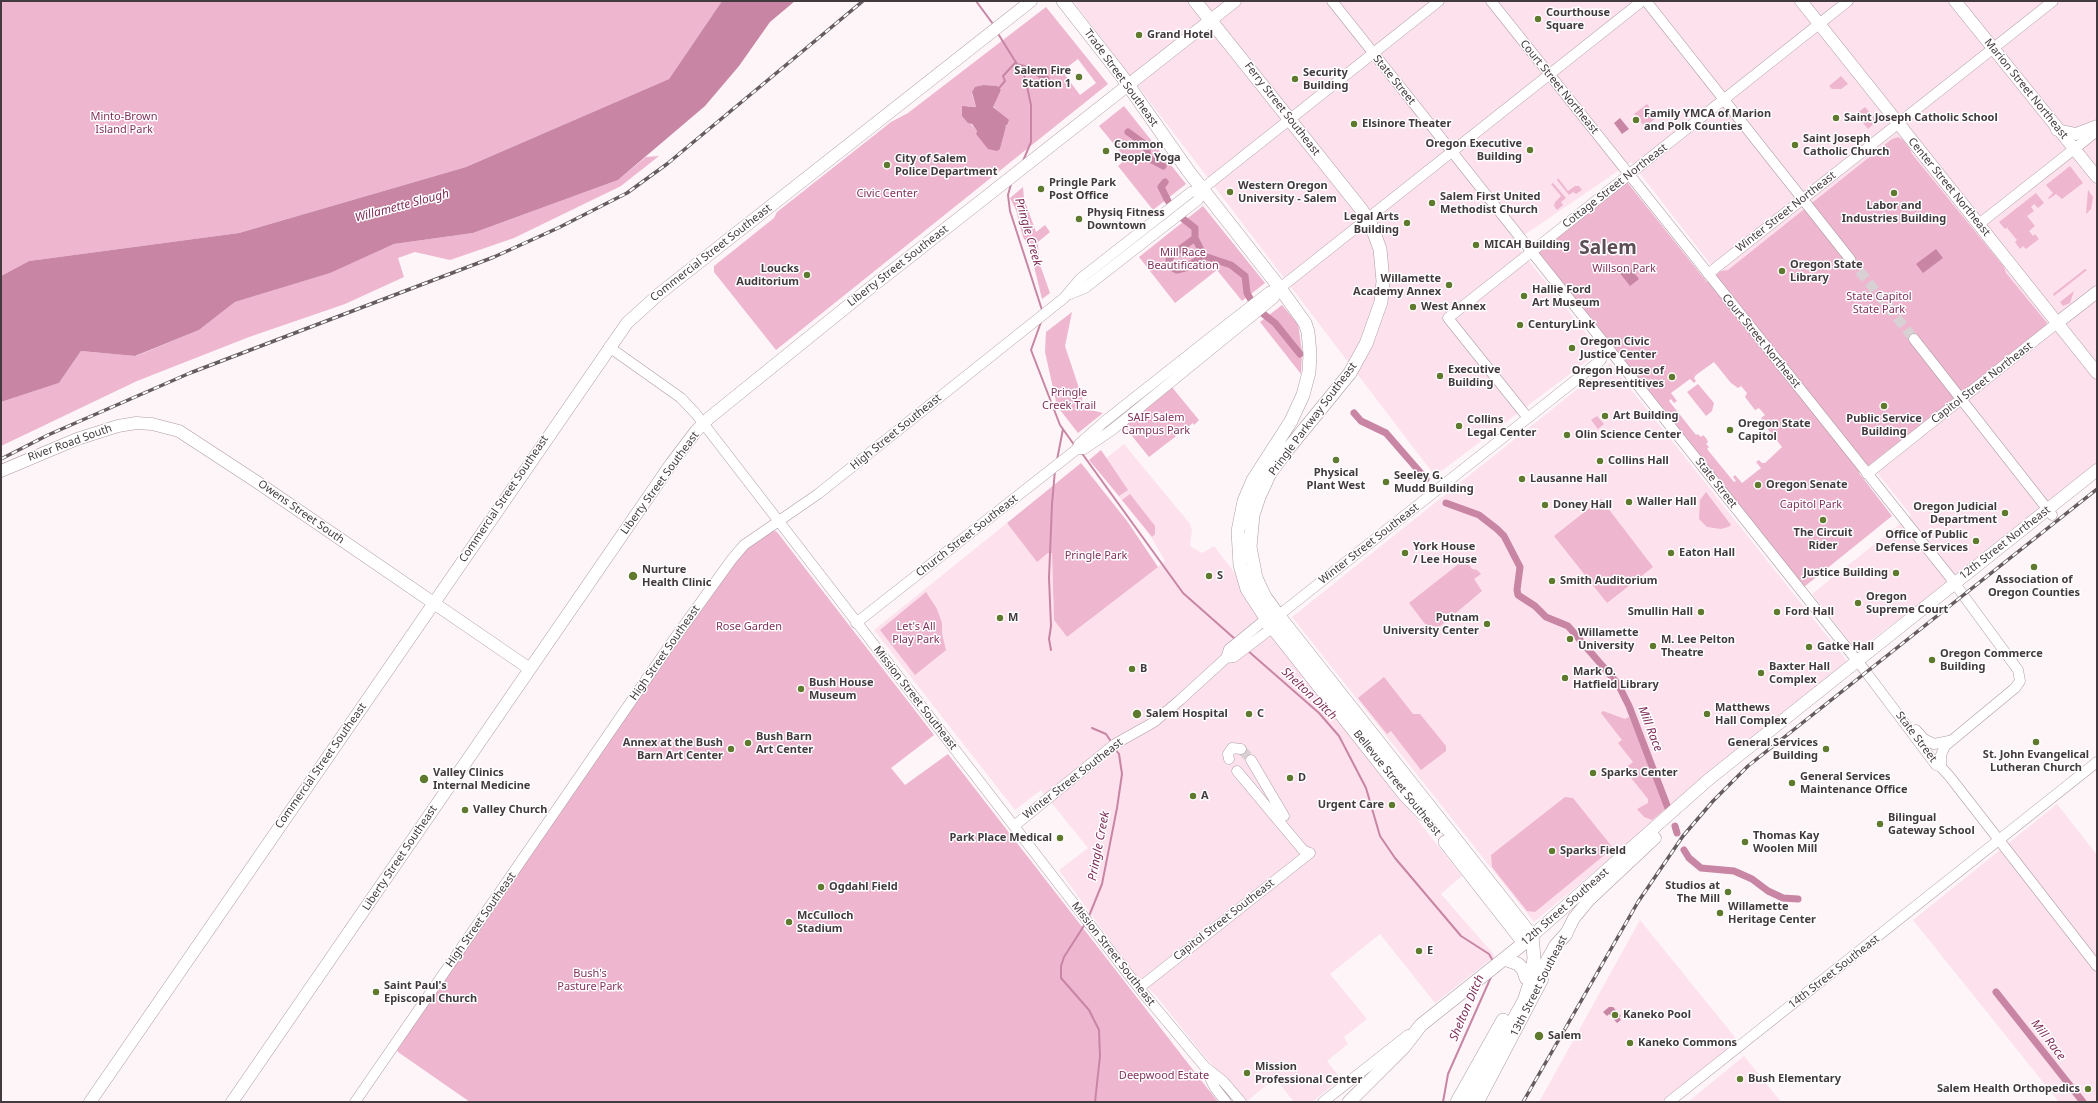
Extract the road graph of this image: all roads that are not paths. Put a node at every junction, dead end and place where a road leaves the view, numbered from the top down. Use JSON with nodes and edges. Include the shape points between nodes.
{"nodes":[{"id":1,"x":1031,"y":1,"type":"edge"},
{"id":2,"x":1063,"y":1,"type":"edge"},
{"id":3,"x":1195,"y":1,"type":"edge"},
{"id":4,"x":1235,"y":1,"type":"edge"},
{"id":5,"x":1332,"y":1,"type":"edge"},
{"id":6,"x":1439,"y":1,"type":"edge"},
{"id":7,"x":1491,"y":1,"type":"edge"},
{"id":8,"x":1642,"y":1,"type":"edge"},
{"id":9,"x":1646,"y":1,"type":"edge"},
{"id":10,"x":1801,"y":1,"type":"edge"},
{"id":11,"x":1848,"y":1,"type":"edge"},
{"id":12,"x":1955,"y":1,"type":"edge"},
{"id":13,"x":2053,"y":1,"type":"edge"},
{"id":14,"x":1211,"y":20,"type":"junction"},
{"id":15,"x":1819,"y":24,"type":"junction"},
{"id":16,"x":1993,"y":49,"type":"junction"},
{"id":17,"x":1373,"y":53,"type":"junction"},
{"id":18,"x":1549,"y":74,"type":"junction"},
{"id":19,"x":1128,"y":86,"type":"junction"},
{"id":20,"x":1724,"y":99,"type":"junction"},
{"id":21,"x":1290,"y":119,"type":"junction"},
{"id":22,"x":1898,"y":123,"type":"junction"},
{"id":23,"x":2097,"y":126,"type":"edge"},
{"id":24,"x":2057,"y":130,"type":"junction"},
{"id":25,"x":2097,"y":131,"type":"edge"},
{"id":26,"x":2074,"y":149,"type":"junction"},
{"id":27,"x":1452,"y":152,"type":"junction"},
{"id":28,"x":1629,"y":175,"type":"junction"},
{"id":29,"x":2097,"y":177,"type":"edge"},
{"id":30,"x":1202,"y":189,"type":"junction"},
{"id":31,"x":1803,"y":199,"type":"junction"},
{"id":32,"x":1368,"y":219,"type":"junction"},
{"id":33,"x":1979,"y":224,"type":"junction"},
{"id":34,"x":1532,"y":252,"type":"junction"},
{"id":35,"x":1850,"y":259,"type":"tunnel mouth"},
{"id":36,"x":1708,"y":274,"type":"junction"},
{"id":37,"x":1280,"y":288,"type":"junction"},
{"id":38,"x":2097,"y":292,"type":"edge"},
{"id":39,"x":2058,"y":323,"type":"junction"},
{"id":40,"x":1914,"y":339,"type":"tunnel mouth"},
{"id":41,"x":609,"y":347,"type":"junction"},
{"id":42,"x":1601,"y":360,"type":"dead end"},
{"id":43,"x":2097,"y":373,"type":"edge"},
{"id":44,"x":1962,"y":399,"type":"junction"},
{"id":45,"x":1528,"y":418,"type":"junction"},
{"id":46,"x":703,"y":424,"type":"junction"},
{"id":47,"x":165,"y":426,"type":"joint"},
{"id":48,"x":2097,"y":470,"type":"edge"},
{"id":49,"x":1,"y":471,"type":"edge"},
{"id":50,"x":1867,"y":474,"type":"junction"},
{"id":51,"x":2097,"y":479,"type":"edge"},
{"id":52,"x":2050,"y":512,"type":"junction"},
{"id":53,"x":778,"y":522,"type":"junction"},
{"id":54,"x":1956,"y":587,"type":"junction"},
{"id":55,"x":433,"y":602,"type":"junction"},
{"id":56,"x":1274,"y":619,"type":"junction"},
{"id":57,"x":856,"y":622,"type":"junction"},
{"id":58,"x":1859,"y":663,"type":"junction"},
{"id":59,"x":530,"y":669,"type":"junction"},
{"id":60,"x":1904,"y":722,"type":"junction"},
{"id":61,"x":1949,"y":741,"type":"junction"},
{"id":62,"x":1241,"y":749,"type":"dead end"},
{"id":63,"x":1229,"y":759,"type":"dead end"},
{"id":64,"x":1251,"y":760,"type":"tunnel mouth"},
{"id":65,"x":2097,"y":762,"type":"edge"},
{"id":66,"x":1942,"y":767,"type":"junction"},
{"id":67,"x":1237,"y":771,"type":"dead end"},
{"id":68,"x":1014,"y":826,"type":"junction"},
{"id":69,"x":1999,"y":840,"type":"junction"},
{"id":70,"x":1310,"y":853,"type":"junction"},
{"id":71,"x":1596,"y":879,"type":"junction"},
{"id":72,"x":1611,"y":879,"type":"joint"},
{"id":73,"x":1584,"y":905,"type":"junction"},
{"id":74,"x":1564,"y":936,"type":"junction"},
{"id":75,"x":1530,"y":941,"type":"junction"},
{"id":76,"x":1503,"y":960,"type":"junction"},
{"id":77,"x":2097,"y":966,"type":"edge"},
{"id":78,"x":1529,"y":973,"type":"junction"},
{"id":79,"x":1139,"y":988,"type":"junction"},
{"id":80,"x":1524,"y":1001,"type":"junction"},
{"id":81,"x":1421,"y":1025,"type":"junction"},
{"id":82,"x":1205,"y":1067,"type":"junction"},
{"id":83,"x":90,"y":1102,"type":"edge"},
{"id":84,"x":232,"y":1102,"type":"edge"},
{"id":85,"x":355,"y":1102,"type":"edge"},
{"id":86,"x":1226,"y":1102,"type":"edge"},
{"id":87,"x":1241,"y":1102,"type":"edge"},
{"id":88,"x":1323,"y":1102,"type":"edge"},
{"id":89,"x":1349,"y":1102,"type":"edge"},
{"id":90,"x":1457,"y":1102,"type":"edge"},
{"id":91,"x":1467,"y":1102,"type":"edge"},
{"id":92,"x":1478,"y":1102,"type":"edge"},
{"id":93,"x":1669,"y":1102,"type":"edge"}],
"edges":[{"from":1,"to":41,"type":"main road","name":"Commercial Street Southeast","via":[[646,304],[627,323]]},
{"from":2,"to":19,"type":"highway","name":"Trade Street Southeast"},
{"from":3,"to":14,"type":"highway","name":"Ferry Street Southeast"},
{"from":4,"to":14,"type":"main road","name":"Liberty Street Southeast"},
{"from":5,"to":17,"type":"street","name":"State Street"},
{"from":6,"to":17,"type":"street","name":"High Street Southeast"},
{"from":7,"to":18,"type":"street","name":"Court Street Northeast"},
{"from":8,"to":18,"type":"street","name":"Church Street Southeast"},
{"from":9,"to":20,"type":"street"},
{"from":10,"to":15,"type":"main road","name":"Center Street Northeast"},
{"from":11,"to":15,"type":"street","name":"Cottage Street Northeast"},
{"from":12,"to":16,"type":"main road","name":"Marion Street Northeast"},
{"from":13,"to":16,"type":"street","name":"Winter Street Northeast"},
{"from":14,"to":19,"type":"main road","name":"Liberty Street Southeast"},
{"from":14,"to":21,"type":"highway","name":"Ferry Street Southeast"},
{"from":15,"to":20,"type":"street","name":"Cottage Street Northeast"},
{"from":15,"to":22,"type":"main road","name":"Center Street Northeast"},
{"from":16,"to":22,"type":"street","name":"Winter Street Northeast"},
{"from":16,"to":24,"type":"main road","name":"Marion Street Northeast"},
{"from":17,"to":21,"type":"street","name":"High Street Southeast"},
{"from":17,"to":27,"type":"street","name":"State Street"},
{"from":18,"to":27,"type":"street","name":"Church Street Southeast"},
{"from":18,"to":28,"type":"street","name":"Court Street Northeast"},
{"from":19,"to":30,"type":"highway","name":"Trade Street Southeast"},
{"from":19,"to":46,"type":"main road","name":"Liberty Street Southeast","via":[[862,294]]},
{"from":20,"to":28,"type":"street","name":"Cottage Street Northeast"},
{"from":20,"to":31,"type":"street"},
{"from":21,"to":30,"type":"street","name":"High Street Southeast"},
{"from":21,"to":32,"type":"highway","name":"Ferry Street Southeast"},
{"from":22,"to":31,"type":"street","name":"Winter Street Northeast"},
{"from":22,"to":33,"type":"main road","name":"Center Street Northeast"},
{"from":23,"to":24,"type":"main road","via":[[2076,134]]},
{"from":24,"to":26,"type":"main road","name":"Marion Street Northeast"},
{"from":25,"to":26,"type":"street"},
{"from":26,"to":29,"type":"main road","name":"Marion Street Northeast"},
{"from":26,"to":33,"type":"street"},
{"from":27,"to":32,"type":"street","name":"Church Street Southeast"},
{"from":27,"to":34,"type":"street","name":"State Street"},
{"from":28,"to":34,"type":"street","name":"Cottage Street Northeast"},
{"from":28,"to":36,"type":"street","name":"Court Street Northeast"},
{"from":30,"to":37,"type":"highway","name":"Trade Street Southeast"},
{"from":30,"to":53,"type":"street","name":"High Street Southeast","via":[[1198,200],[1085,288],[1070,294],[818,494]]},
{"from":31,"to":35,"type":"street"},
{"from":31,"to":36,"type":"street","name":"Winter Street Northeast"},
{"from":32,"to":37,"type":"street","name":"Church Street Southeast"},
{"from":32,"to":56,"type":"highway","name":"Pringle Parkway Southeast","via":[[1378,243],[1382,264],[1381,302],[1375,323],[1350,373],[1270,473],[1253,515],[1250,547],[1256,578]]},
{"from":33,"to":39,"type":"main road","name":"Center Street Northeast"},
{"from":34,"to":45,"type":"street","name":"Cottage Street Northeast","via":[[1448,318]]},
{"from":34,"to":58,"type":"street","name":"State Street"},
{"from":36,"to":50,"type":"street","name":"Court Street Northeast"},
{"from":37,"to":56,"type":"highway","name":"Pringle Parkway Southeast","via":[[1299,314],[1308,332],[1309,372],[1303,395],[1291,421],[1253,480],[1241,513],[1238,541],[1240,565],[1247,589]]},
{"from":37,"to":57,"type":"street","name":"Church Street Southeast","via":[[1269,292],[1088,441],[1084,449],[1077,449]]},
{"from":38,"to":39,"type":"main road","name":"Capitol Street Northeast"},
{"from":39,"to":43,"type":"main road","name":"Center Street Northeast"},
{"from":39,"to":44,"type":"street","name":"Capitol Street Northeast"},
{"from":40,"to":44,"type":"street"},
{"from":41,"to":46,"type":"street","name":"Mission Street Southeast","via":[[681,398]]},
{"from":41,"to":55,"type":"main road","name":"Commercial Street Southeast"},
{"from":42,"to":45,"type":"street","name":"Winter Street Southeast"},
{"from":44,"to":50,"type":"street","name":"Capitol Street Northeast"},
{"from":44,"to":52,"type":"street"},
{"from":45,"to":56,"type":"street","name":"Winter Street Southeast"},
{"from":46,"to":53,"type":"street","name":"Mission Street Southeast"},
{"from":46,"to":59,"type":"main road","name":"Liberty Street Southeast","via":[[671,464]]},
{"from":47,"to":49,"type":"main road","name":"River Road South","via":[[136,423],[104,429]]},
{"from":47,"to":55,"type":"main road","name":"Owens Street South","via":[[179,430],[204,446]]},
{"from":48,"to":52,"type":"main road","name":"12th Street Northeast"},
{"from":50,"to":54,"type":"street","name":"Court Street Northeast"},
{"from":51,"to":52,"type":"main road","name":"12th Street Northeast"},
{"from":52,"to":54,"type":"main road","name":"12th Street Northeast"},
{"from":53,"to":57,"type":"street","name":"Mission Street Southeast"},
{"from":53,"to":85,"type":"street","name":"High Street Southeast","via":[[756,536],[732,559]]},
{"from":54,"to":58,"type":"main road","name":"12th Street Northeast"},
{"from":54,"to":61,"type":"street","name":"Court Street Northeast","via":[[2020,676],[2018,685]]},
{"from":55,"to":59,"type":"main road","name":"Owens Street South"},
{"from":55,"to":83,"type":"main road","name":"Commercial Street Southeast"},
{"from":56,"to":68,"type":"street","name":"Winter Street Southeast","via":[[1268,630],[1256,633],[1236,649],[1229,649],[1226,658],[1154,722],[1104,753]]},
{"from":56,"to":75,"type":"highway","name":"Bellevue Street Southeast","via":[[1404,794],[1415,803]]},
{"from":57,"to":68,"type":"street","name":"Mission Street Southeast"},
{"from":58,"to":60,"type":"street","name":"State Street"},
{"from":58,"to":71,"type":"main road","name":"12th Street Southeast","via":[[1692,792]]},
{"from":58,"to":72,"type":"main road","name":"12th Street Southeast","via":[[1699,795]]},
{"from":59,"to":84,"type":"main road","name":"Liberty Street Southeast"},
{"from":60,"to":61,"type":"street","via":[[1931,743]]},
{"from":60,"to":66,"type":"street","name":"State Street","via":[[1936,765]]},
{"from":61,"to":66,"type":"street","via":[[1942,753]]},
{"from":62,"to":63,"type":"street","via":[[1232,748],[1228,754]]},
{"from":64,"to":70,"type":"street","via":[[1276,805]]},
{"from":65,"to":69,"type":"street","name":"14th Street Southeast"},
{"from":66,"to":69,"type":"street","name":"State Street"},
{"from":67,"to":70,"type":"street","via":[[1303,850]]},
{"from":68,"to":79,"type":"street","name":"Mission Street Southeast"},
{"from":69,"to":77,"type":"street","name":"State Street"},
{"from":69,"to":93,"type":"street","name":"14th Street Southeast"},
{"from":70,"to":79,"type":"street","name":"Capitol Street Southeast"},
{"from":71,"to":73,"type":"main road","via":[[1583,900]]},
{"from":71,"to":75,"type":"main road","name":"12th Street Southeast"},
{"from":72,"to":73,"type":"main road","name":"13th Street Southeast"},
{"from":73,"to":74,"type":"main road","name":"13th Street Southeast"},
{"from":74,"to":75,"type":"highway","via":[[1550,944]]},
{"from":74,"to":80,"type":"highway"},
{"from":74,"to":92,"type":"street","name":"13th Street Southeast","via":[[1556,957]]},
{"from":75,"to":76,"type":"highway","name":"12th Street Southeast"},
{"from":75,"to":78,"type":"highway"},
{"from":76,"to":78,"type":"highway","via":[[1518,964]]},
{"from":76,"to":81,"type":"highway","name":"12th Street Southeast"},
{"from":78,"to":80,"type":"highway","via":[[1531,980]]},
{"from":78,"to":90,"type":"highway"},
{"from":79,"to":82,"type":"street","name":"Mission Street Southeast"},
{"from":80,"to":91,"type":"highway"},
{"from":81,"to":88,"type":"street","name":"12th Street Southeast"},
{"from":81,"to":89,"type":"highway","via":[[1404,1047]]},
{"from":82,"to":86,"type":"street","name":"Mission Street Southeast","via":[[1215,1088]]},
{"from":82,"to":87,"type":"street","name":"Mission Street Southeast","via":[[1223,1081]]}]}
